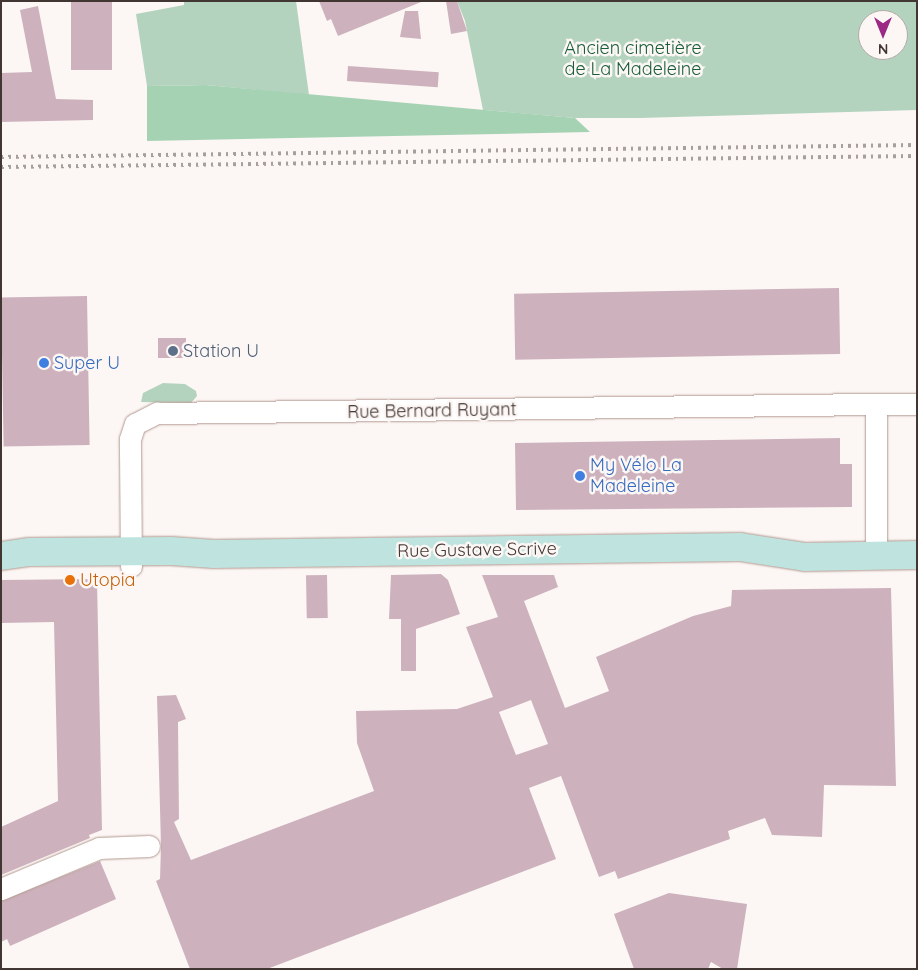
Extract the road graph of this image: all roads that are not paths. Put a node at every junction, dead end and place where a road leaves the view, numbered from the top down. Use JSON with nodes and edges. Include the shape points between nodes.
{"nodes":[{"id":1,"x":876,"y":404,"type":"junction"},
{"id":2,"x":917,"y":404,"type":"edge"},
{"id":3,"x":917,"y":541,"type":"edge"},
{"id":4,"x":876,"y":549,"type":"junction"},
{"id":5,"x":917,"y":555,"type":"edge"},
{"id":6,"x":1,"y":557,"type":"edge"},
{"id":7,"x":131,"y":559,"type":"junction"},
{"id":8,"x":149,"y":846,"type":"dead end"},
{"id":9,"x":1,"y":889,"type":"edge"}],
"edges":[{"from":1,"to":2,"type":"street","name":"Rue Bernard Ruyant"},
{"from":1,"to":4,"type":"street"},
{"from":1,"to":7,"type":"street","name":"Rue Bernard Ruyant","via":[[157,413],[141,419],[130,439]]},
{"from":3,"to":4,"type":"street","name":"Rue Gustave Scrive"},
{"from":4,"to":5,"type":"street","name":"Rue Gustave Scrive"},
{"from":4,"to":7,"type":"street","name":"Rue Gustave Scrive","via":[[770,542],[740,547],[214,554]]},
{"from":6,"to":7,"type":"street","name":"Rue Gustave Scrive","via":[[20,553]]},
{"from":8,"to":9,"type":"street","via":[[99,848]]}]}
